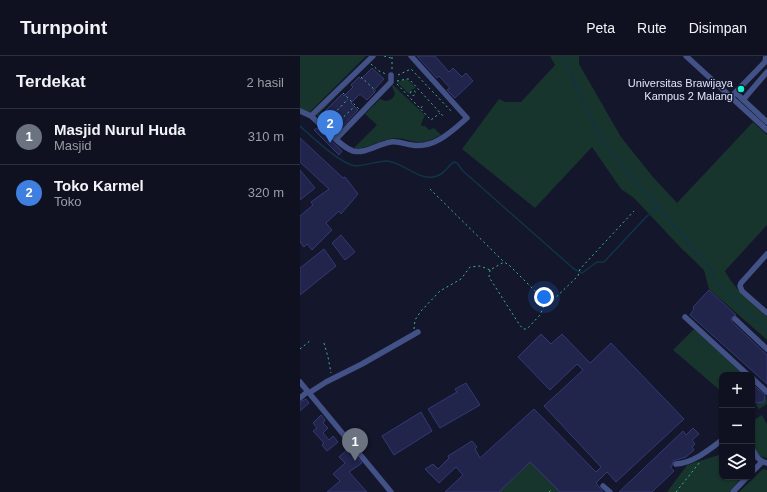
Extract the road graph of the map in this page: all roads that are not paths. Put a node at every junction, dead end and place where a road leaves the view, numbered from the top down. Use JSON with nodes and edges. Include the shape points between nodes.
{"nodes":[{"id":1,"x":373,"y":56,"type":"edge"},
{"id":2,"x":411,"y":56,"type":"edge"},
{"id":3,"x":686,"y":56,"type":"edge"},
{"id":4,"x":766,"y":56,"type":"edge"},
{"id":5,"x":767,"y":72,"type":"edge"},
{"id":6,"x":391,"y":73,"type":"road end"},
{"id":7,"x":733,"y":95,"type":"junction"},
{"id":8,"x":742,"y":100,"type":"junction"},
{"id":9,"x":300,"y":112,"type":"edge"},
{"id":10,"x":309,"y":115,"type":"junction"},
{"id":11,"x":767,"y":122,"type":"edge"},
{"id":12,"x":767,"y":130,"type":"edge"},
{"id":13,"x":338,"y":137,"type":"junction"},
{"id":14,"x":767,"y":254,"type":"edge"},
{"id":15,"x":767,"y":313,"type":"edge"},
{"id":16,"x":685,"y":317,"type":"dead end"},
{"id":17,"x":735,"y":319,"type":"dead end"},
{"id":18,"x":416,"y":332,"type":"road end"},
{"id":19,"x":767,"y":349,"type":"edge"},
{"id":20,"x":745,"y":372,"type":"edge"},
{"id":21,"x":755,"y":381,"type":"edge"},
{"id":22,"x":300,"y":382,"type":"edge"},
{"id":23,"x":308,"y":392,"type":"junction"},
{"id":24,"x":767,"y":392,"type":"edge"},
{"id":25,"x":300,"y":398,"type":"edge"},
{"id":26,"x":719,"y":442,"type":"edge"},
{"id":27,"x":755,"y":455,"type":"edge"},
{"id":28,"x":764,"y":463,"type":"edge"},
{"id":29,"x":676,"y":464,"type":"dead end"},
{"id":30,"x":755,"y":470,"type":"edge"},
{"id":31,"x":744,"y":480,"type":"edge"},
{"id":32,"x":603,"y":486,"type":"dead end"},
{"id":33,"x":391,"y":492,"type":"edge"},
{"id":34,"x":610,"y":492,"type":"edge"},
{"id":35,"x":733,"y":492,"type":"edge"}],
"edges":[{"from":1,"to":10,"type":"street"},
{"from":2,"to":13,"type":"street","via":[[467,118],[447,135],[425,146],[392,142],[357,151],[347,148]]},
{"from":3,"to":7,"type":"street"},
{"from":4,"to":7,"type":"street","via":[[765,62]]},
{"from":5,"to":8,"type":"street"},
{"from":6,"to":13,"type":"street","via":[[391,82]]},
{"from":7,"to":8,"type":"street"},
{"from":7,"to":12,"type":"street"},
{"from":8,"to":11,"type":"street"},
{"from":9,"to":10,"type":"street"},
{"from":10,"to":13,"type":"street"},
{"from":14,"to":15,"type":"street","via":[[740,286],[742,291]]},
{"from":16,"to":20,"type":"street"},
{"from":17,"to":19,"type":"street"},
{"from":18,"to":23,"type":"street"},
{"from":21,"to":24,"type":"street"},
{"from":22,"to":23,"type":"street"},
{"from":23,"to":25,"type":"street"},
{"from":23,"to":33,"type":"street"},
{"from":26,"to":29,"type":"street","via":[[688,462]]},
{"from":27,"to":28,"type":"street"},
{"from":28,"to":30,"type":"street"},
{"from":31,"to":35,"type":"street"},
{"from":32,"to":34,"type":"street"}]}
